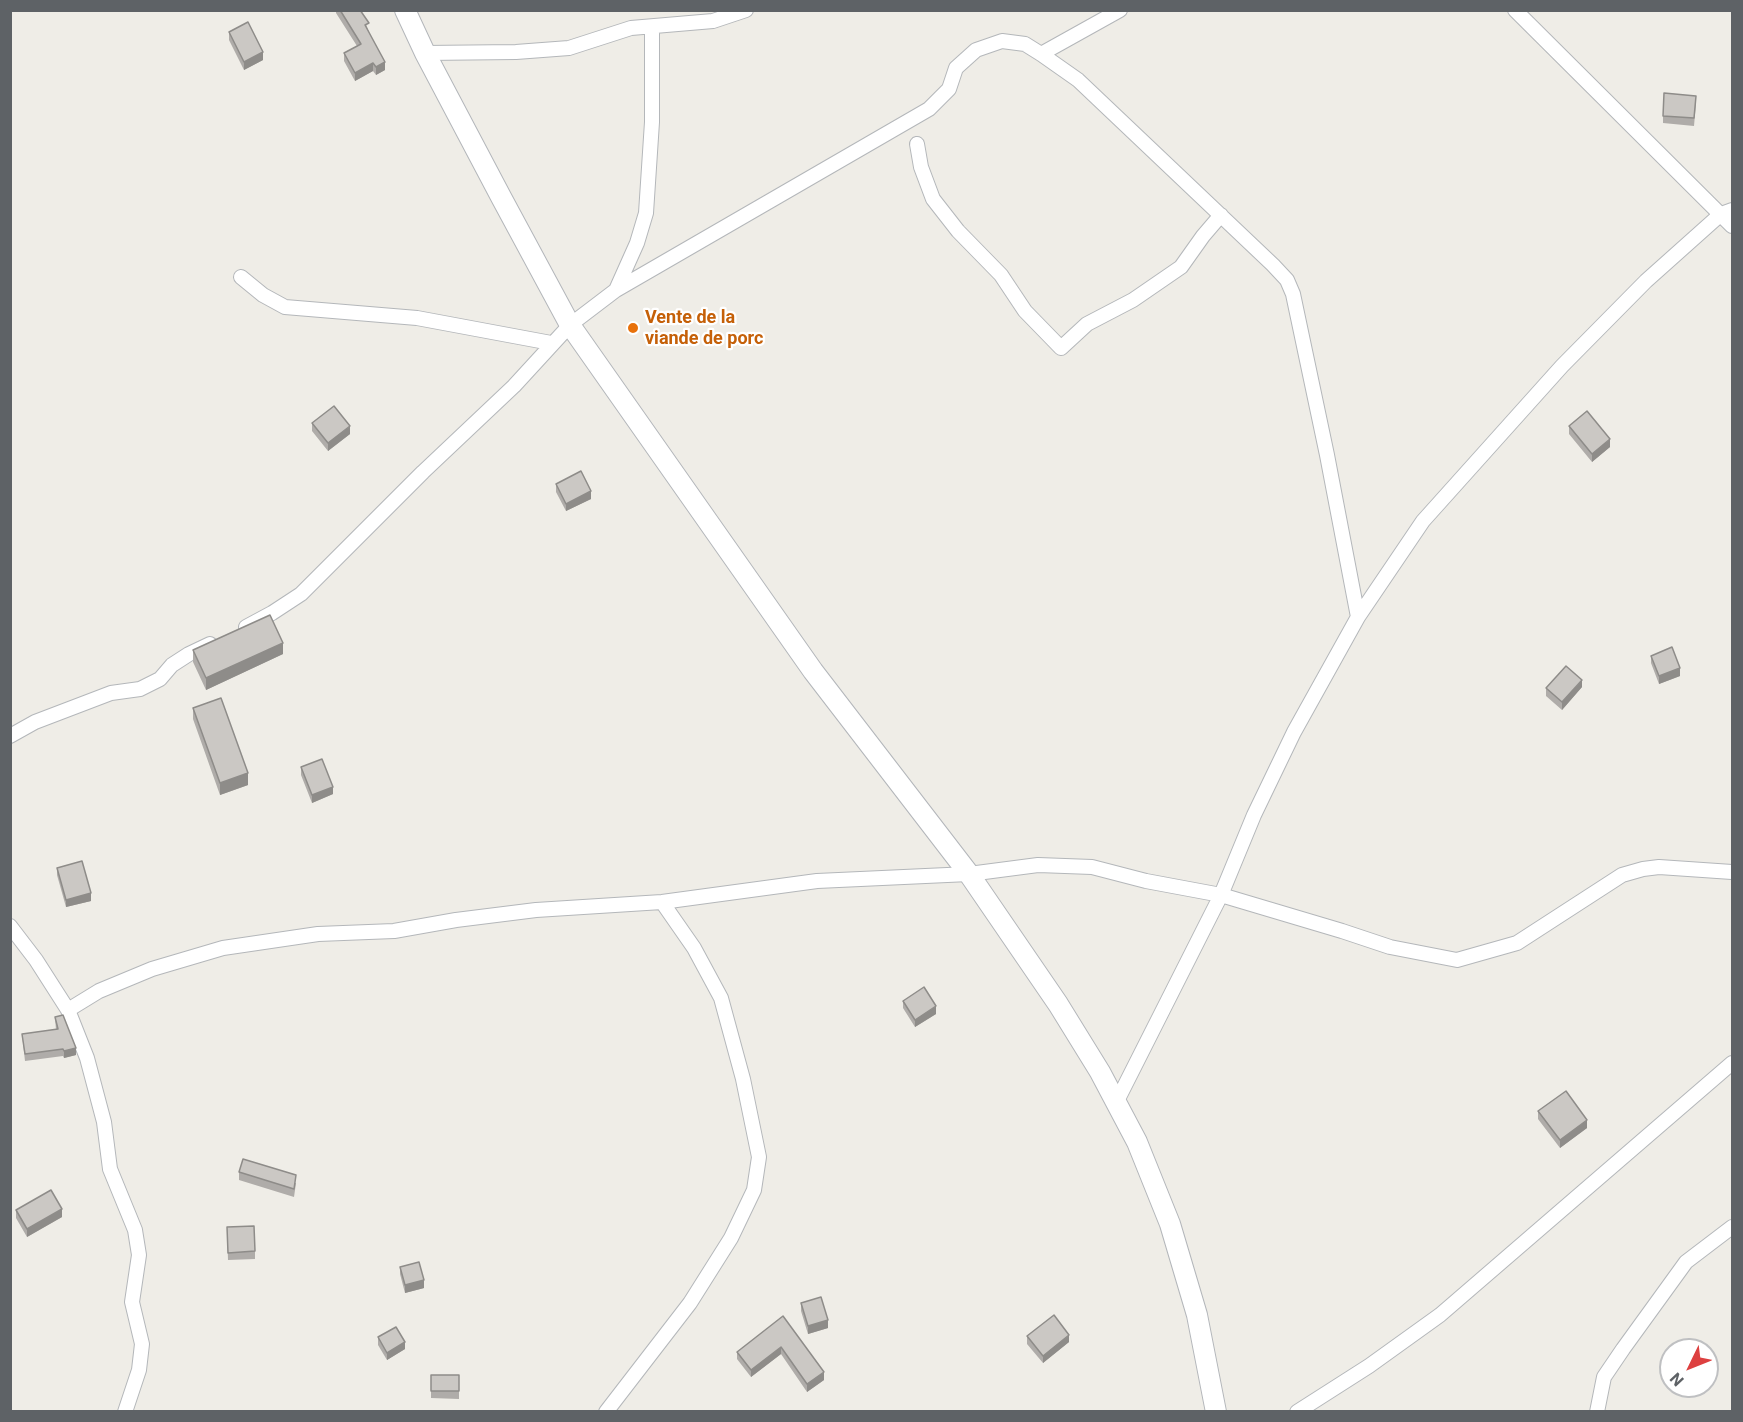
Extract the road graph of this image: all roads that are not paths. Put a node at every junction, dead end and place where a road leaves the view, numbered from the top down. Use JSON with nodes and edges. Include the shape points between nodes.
{"nodes":[{"id":1,"x":405,"y":10,"type":"edge"},
{"id":2,"x":746,"y":10,"type":"edge"},
{"id":3,"x":1120,"y":10,"type":"edge"},
{"id":4,"x":1515,"y":10,"type":"edge"},
{"id":5,"x":652,"y":27,"type":"junction"},
{"id":6,"x":425,"y":53,"type":"junction"},
{"id":7,"x":1041,"y":54,"type":"junction"},
{"id":8,"x":917,"y":144,"type":"dead end"},
{"id":9,"x":1727,"y":212,"type":"edge"},
{"id":10,"x":1221,"y":215,"type":"junction"},
{"id":11,"x":1732,"y":226,"type":"edge"},
{"id":12,"x":241,"y":277,"type":"dead end"},
{"id":13,"x":616,"y":290,"type":"junction"},
{"id":14,"x":570,"y":325,"type":"junction"},
{"id":15,"x":551,"y":344,"type":"junction"},
{"id":16,"x":1358,"y":617,"type":"junction"},
{"id":17,"x":10,"y":736,"type":"edge"},
{"id":18,"x":1732,"y":872,"type":"edge"},
{"id":19,"x":969,"y":874,"type":"junction"},
{"id":20,"x":1221,"y":895,"type":"junction"},
{"id":21,"x":662,"y":902,"type":"junction"},
{"id":22,"x":10,"y":926,"type":"edge"},
{"id":23,"x":68,"y":1010,"type":"junction"},
{"id":24,"x":1732,"y":1063,"type":"edge"},
{"id":25,"x":1116,"y":1103,"type":"junction"},
{"id":26,"x":1732,"y":1227,"type":"edge"},
{"id":27,"x":125,"y":1412,"type":"edge"},
{"id":28,"x":606,"y":1412,"type":"edge"},
{"id":29,"x":1216,"y":1412,"type":"edge"},
{"id":30,"x":1297,"y":1412,"type":"edge"},
{"id":31,"x":1597,"y":1412,"type":"edge"}],
"edges":[{"from":1,"to":6,"type":"main road"},
{"from":2,"to":5,"type":"street","via":[[713,21]]},
{"from":3,"to":7,"type":"street"},
{"from":4,"to":9,"type":"street"},
{"from":5,"to":6,"type":"street","via":[[631,28],[569,48]]},
{"from":5,"to":13,"type":"street","via":[[652,122],[646,213]]},
{"from":6,"to":14,"type":"main road"},
{"from":7,"to":10,"type":"street","via":[[1078,80]]},
{"from":7,"to":13,"type":"street","via":[[1025,44],[1002,41],[976,50],[956,68],[948,89],[929,109]]},
{"from":8,"to":10,"type":"street","via":[[933,199],[1001,275],[1025,311],[1061,348],[1087,324],[1133,300],[1181,267]]},
{"from":9,"to":11,"type":"street"},
{"from":9,"to":16,"type":"street","via":[[1647,281],[1554,375],[1423,521]]},
{"from":10,"to":16,"type":"street","via":[[1274,265],[1293,294]]},
{"from":12,"to":15,"type":"street","via":[[285,307],[417,318]]},
{"from":13,"to":14,"type":"street"},
{"from":14,"to":15,"type":"street"},
{"from":14,"to":19,"type":"main road","via":[[813,671]]},
{"from":15,"to":17,"type":"street","via":[[514,386],[301,594],[272,613],[189,654],[160,679],[140,689],[111,693],[35,722]]},
{"from":16,"to":20,"type":"street","via":[[1294,732]]},
{"from":18,"to":20,"type":"street","via":[[1659,867],[1623,875],[1517,943],[1457,960],[1390,947]]},
{"from":19,"to":20,"type":"street","via":[[1038,866],[1092,867]]},
{"from":19,"to":21,"type":"street","via":[[817,881]]},
{"from":19,"to":25,"type":"main road","via":[[1058,1004]]},
{"from":20,"to":25,"type":"street"},
{"from":21,"to":23,"type":"street","via":[[537,910],[394,931],[318,934],[223,948],[152,969],[99,991]]},
{"from":21,"to":28,"type":"street","via":[[694,948],[721,998],[759,1157],[754,1190],[731,1238],[690,1303]]},
{"from":22,"to":23,"type":"street"},
{"from":23,"to":27,"type":"street","via":[[87,1058],[104,1122],[110,1169],[135,1230],[139,1255],[132,1302],[142,1344],[139,1370]]},
{"from":24,"to":30,"type":"street","via":[[1440,1315]]},
{"from":25,"to":29,"type":"main road","via":[[1137,1142],[1170,1224],[1197,1315]]},
{"from":26,"to":31,"type":"street","via":[[1686,1262],[1604,1377]]}]}
